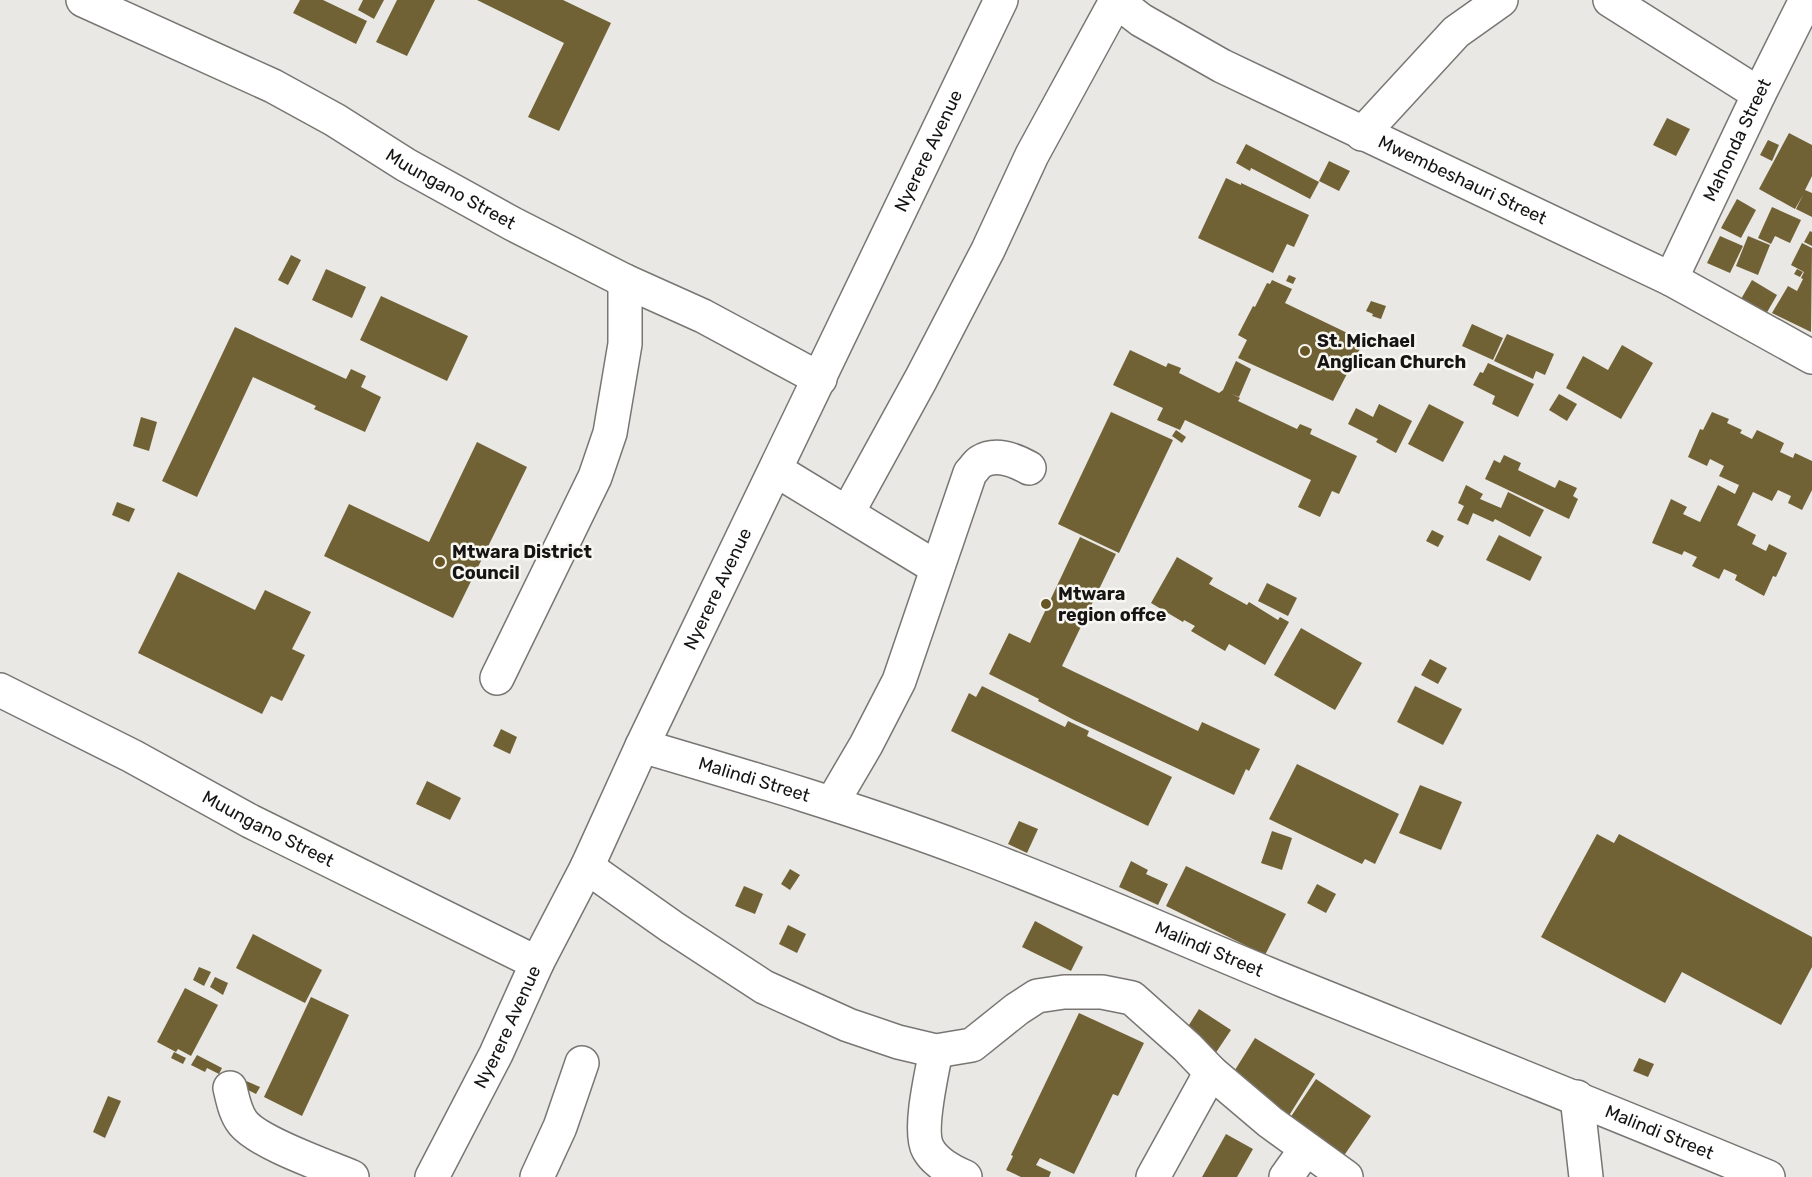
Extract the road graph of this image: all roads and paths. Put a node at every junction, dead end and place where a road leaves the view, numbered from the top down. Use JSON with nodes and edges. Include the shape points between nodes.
{"nodes":[{"id":1,"x":83,"y":0,"type":"edge"},
{"id":2,"x":1001,"y":0,"type":"edge"},
{"id":3,"x":1501,"y":0,"type":"edge"},
{"id":4,"x":1610,"y":0,"type":"edge"},
{"id":5,"x":1806,"y":0,"type":"edge"},
{"id":6,"x":1131,"y":5,"type":"edge"},
{"id":7,"x":1759,"y":94,"type":"junction"},
{"id":8,"x":1362,"y":134,"type":"junction"},
{"id":9,"x":1671,"y":279,"type":"junction"},
{"id":10,"x":625,"y":280,"type":"junction"},
{"id":11,"x":1812,"y":357,"type":"edge"},
{"id":12,"x":820,"y":379,"type":"junction"},
{"id":13,"x":1029,"y":468,"type":"dead end"},
{"id":14,"x":776,"y":470,"type":"junction"},
{"id":15,"x":848,"y":512,"type":"junction"},
{"id":16,"x":938,"y":568,"type":"junction"},
{"id":17,"x":497,"y":678,"type":"dead end"},
{"id":18,"x":0,"y":690,"type":"edge"},
{"id":19,"x":642,"y":746,"type":"junction"},
{"id":20,"x":832,"y":803,"type":"junction"},
{"id":21,"x":587,"y":867,"type":"junction"},
{"id":22,"x":537,"y":963,"type":"junction"},
{"id":23,"x":936,"y":1051,"type":"junction"},
{"id":24,"x":582,"y":1063,"type":"dead end"},
{"id":25,"x":1211,"y":1072,"type":"junction"},
{"id":26,"x":230,"y":1088,"type":"dead end"},
{"id":27,"x":1577,"y":1097,"type":"junction"},
{"id":28,"x":1306,"y":1149,"type":"junction"},
{"id":29,"x":347,"y":1176,"type":"edge"},
{"id":30,"x":541,"y":1176,"type":"edge"},
{"id":31,"x":432,"y":1177,"type":"edge"},
{"id":32,"x":964,"y":1177,"type":"edge"},
{"id":33,"x":1153,"y":1177,"type":"edge"},
{"id":34,"x":1286,"y":1177,"type":"edge"},
{"id":35,"x":1346,"y":1177,"type":"edge"},
{"id":36,"x":1586,"y":1177,"type":"edge"},
{"id":37,"x":1768,"y":1177,"type":"edge"}],
"edges":[{"from":1,"to":10,"type":"street","name":"Muungano Street","via":[[273,86],[406,165]]},
{"from":2,"to":12,"type":"street","name":"Nyerere Avenue"},
{"from":3,"to":8,"type":"street","via":[[1456,32]]},
{"from":4,"to":7,"type":"street"},
{"from":5,"to":7,"type":"street","name":"Mahonda Street"},
{"from":6,"to":8,"type":"street","name":"Mwembeshauri Street","via":[[1222,66]]},
{"from":6,"to":15,"type":"street","via":[[1032,155],[988,250]]},
{"from":7,"to":9,"type":"street","name":"Mahonda Street"},
{"from":8,"to":9,"type":"street","name":"Mwembeshauri Street"},
{"from":9,"to":11,"type":"street","name":"Mwembeshauri Street"},
{"from":10,"to":12,"type":"street","name":"Muungano Street","via":[[703,316]]},
{"from":10,"to":17,"type":"street","via":[[625,344],[610,434],[558,557]]},
{"from":12,"to":14,"type":"street","name":"Nyerere Avenue"},
{"from":13,"to":16,"type":"street","via":[[1013,459],[997,457],[980,462],[970,473]]},
{"from":14,"to":15,"type":"street"},
{"from":14,"to":19,"type":"street","name":"Nyerere Avenue"},
{"from":15,"to":16,"type":"street"},
{"from":16,"to":20,"type":"street","via":[[899,681]]},
{"from":18,"to":22,"type":"street","name":"Muungano Street","via":[[250,821]]},
{"from":19,"to":20,"type":"street","name":"Malindi Street"},
{"from":19,"to":21,"type":"street","name":"Nyerere Avenue"},
{"from":20,"to":27,"type":"street","name":"Malindi Street","via":[[1101,902],[1280,979]]},
{"from":21,"to":22,"type":"street","name":"Nyerere Avenue"},
{"from":21,"to":23,"type":"street","via":[[764,987],[848,1025]]},
{"from":22,"to":31,"type":"street","name":"Nyerere Avenue","via":[[496,1054]]},
{"from":23,"to":25,"type":"street","via":[[972,1045],[1037,996],[1102,992],[1132,998]]},
{"from":23,"to":32,"type":"street","via":[[926,1113],[927,1147],[934,1158]]},
{"from":24,"to":30,"type":"street"},
{"from":25,"to":28,"type":"street"},
{"from":25,"to":33,"type":"street"},
{"from":26,"to":29,"type":"street","via":[[243,1123],[261,1139]]},
{"from":27,"to":36,"type":"street"},
{"from":27,"to":37,"type":"street","name":"Malindi Street"},
{"from":28,"to":34,"type":"street"},
{"from":28,"to":35,"type":"street"}]}
